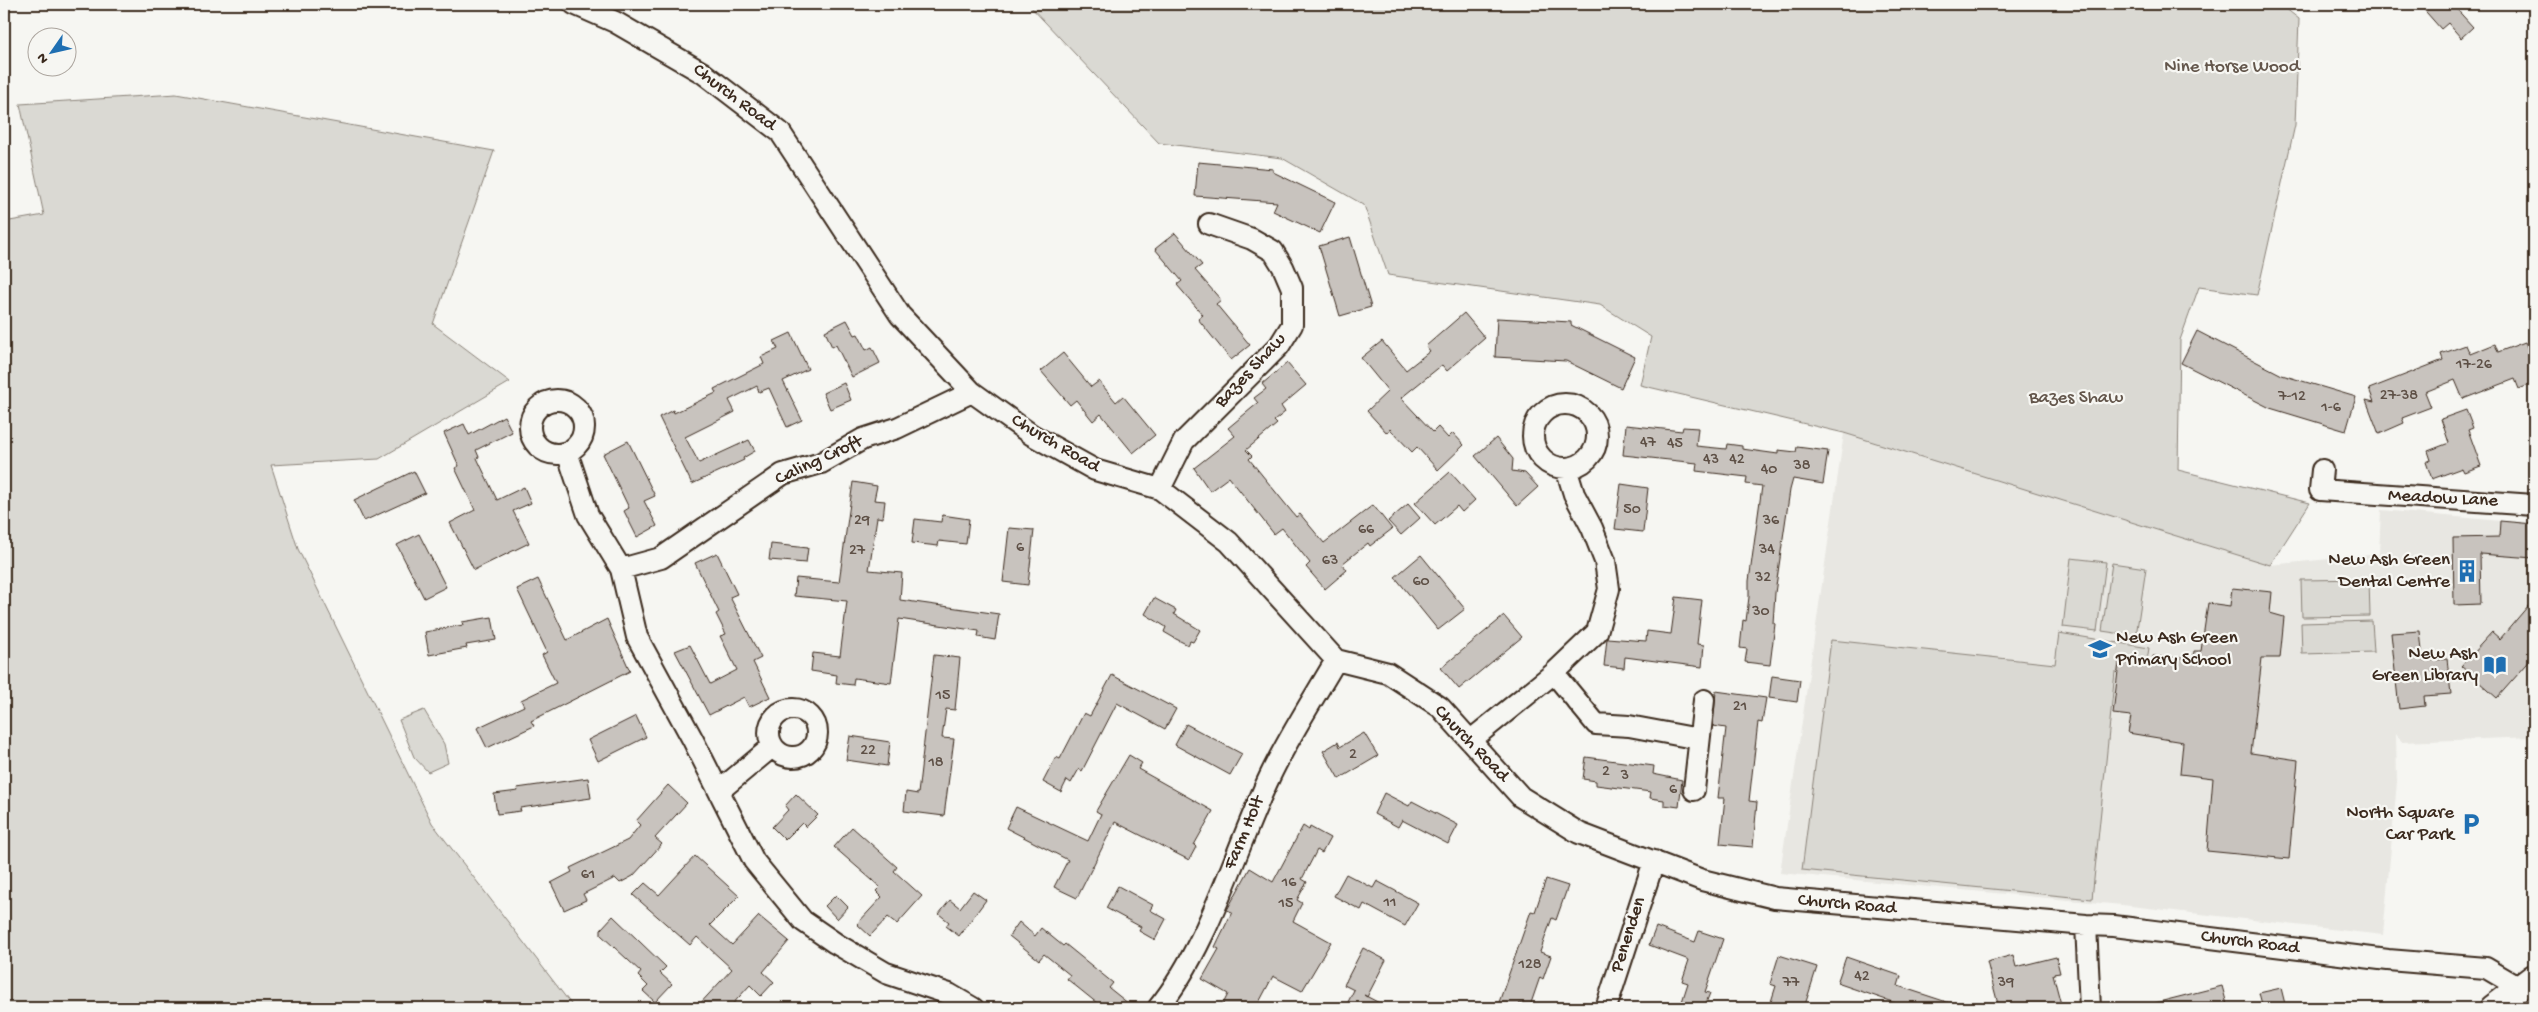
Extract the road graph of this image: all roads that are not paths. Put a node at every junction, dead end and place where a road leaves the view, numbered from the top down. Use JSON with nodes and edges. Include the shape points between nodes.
{"nodes":[{"id":1,"x":574,"y":4,"type":"edge"},
{"id":2,"x":1209,"y":224,"type":"dead end"},
{"id":3,"x":972,"y":392,"type":"junction"},
{"id":4,"x":567,"y":452,"type":"dead end"},
{"id":5,"x":1566,"y":468,"type":"dead end"},
{"id":6,"x":2322,"y":470,"type":"dead end"},
{"id":7,"x":1160,"y":489,"type":"junction"},
{"id":8,"x":2526,"y":501,"type":"edge"},
{"id":9,"x":621,"y":569,"type":"junction"},
{"id":10,"x":1336,"y":660,"type":"junction"},
{"id":11,"x":1554,"y":673,"type":"junction"},
{"id":12,"x":1704,"y":700,"type":"dead end"},
{"id":13,"x":1698,"y":738,"type":"junction"},
{"id":14,"x":1471,"y":740,"type":"junction"},
{"id":15,"x":773,"y":746,"type":"dead end"},
{"id":16,"x":1694,"y":790,"type":"dead end"},
{"id":17,"x":719,"y":791,"type":"junction"},
{"id":18,"x":1654,"y":862,"type":"junction"},
{"id":19,"x":2086,"y":925,"type":"junction"},
{"id":20,"x":2527,"y":983,"type":"edge"},
{"id":21,"x":973,"y":1008,"type":"edge"},
{"id":22,"x":1158,"y":1008,"type":"edge"},
{"id":23,"x":1606,"y":1008,"type":"edge"},
{"id":24,"x":2090,"y":1008,"type":"edge"},
{"id":25,"x":2493,"y":1008,"type":"edge"}],
"edges":[{"from":1,"to":3,"type":"street","name":"Church Road","via":[[615,22],[703,73],[780,132],[900,315]]},
{"from":2,"to":7,"type":"street","name":"Bazes Shaw","via":[[1252,239],[1273,251],[1292,288],[1292,325],[1279,346],[1184,441]]},
{"from":3,"to":7,"type":"street","name":"Church Road","via":[[1032,435],[1095,470]]},
{"from":3,"to":9,"type":"street","name":"Caling Croft","via":[[897,428],[863,439],[821,463],[783,474],[661,558]]},
{"from":4,"to":9,"type":"street","via":[[588,515]]},
{"from":5,"to":11,"type":"street","via":[[1574,494],[1605,561],[1609,589],[1596,632]]},
{"from":6,"to":8,"type":"street","name":"Meadow Lane","via":[[2320,490]]},
{"from":7,"to":10,"type":"street","name":"Church Road","via":[[1229,542]]},
{"from":9,"to":17,"type":"street","via":[[637,638]]},
{"from":10,"to":14,"type":"street","name":"Church Road","via":[[1388,673],[1440,707]]},
{"from":10,"to":22,"type":"street","name":"Farm Holt","via":[[1270,776],[1210,915],[1174,988]]},
{"from":11,"to":13,"type":"street","via":[[1596,724],[1629,726]]},
{"from":11,"to":14,"type":"street"},
{"from":12,"to":13,"type":"street"},
{"from":13,"to":16,"type":"street"},
{"from":14,"to":18,"type":"street","name":"Church Road","via":[[1521,797],[1579,833]]},
{"from":15,"to":17,"type":"street"},
{"from":17,"to":21,"type":"street","via":[[754,861],[802,921],[886,973],[949,994]]},
{"from":18,"to":19,"type":"street","name":"Church Road","via":[[1702,880],[1775,898]]},
{"from":18,"to":23,"type":"street","name":"Penenden"},
{"from":19,"to":20,"type":"street","name":"Church Road","via":[[2388,960],[2486,968]]},
{"from":19,"to":24,"type":"street"},
{"from":20,"to":25,"type":"street"}]}
